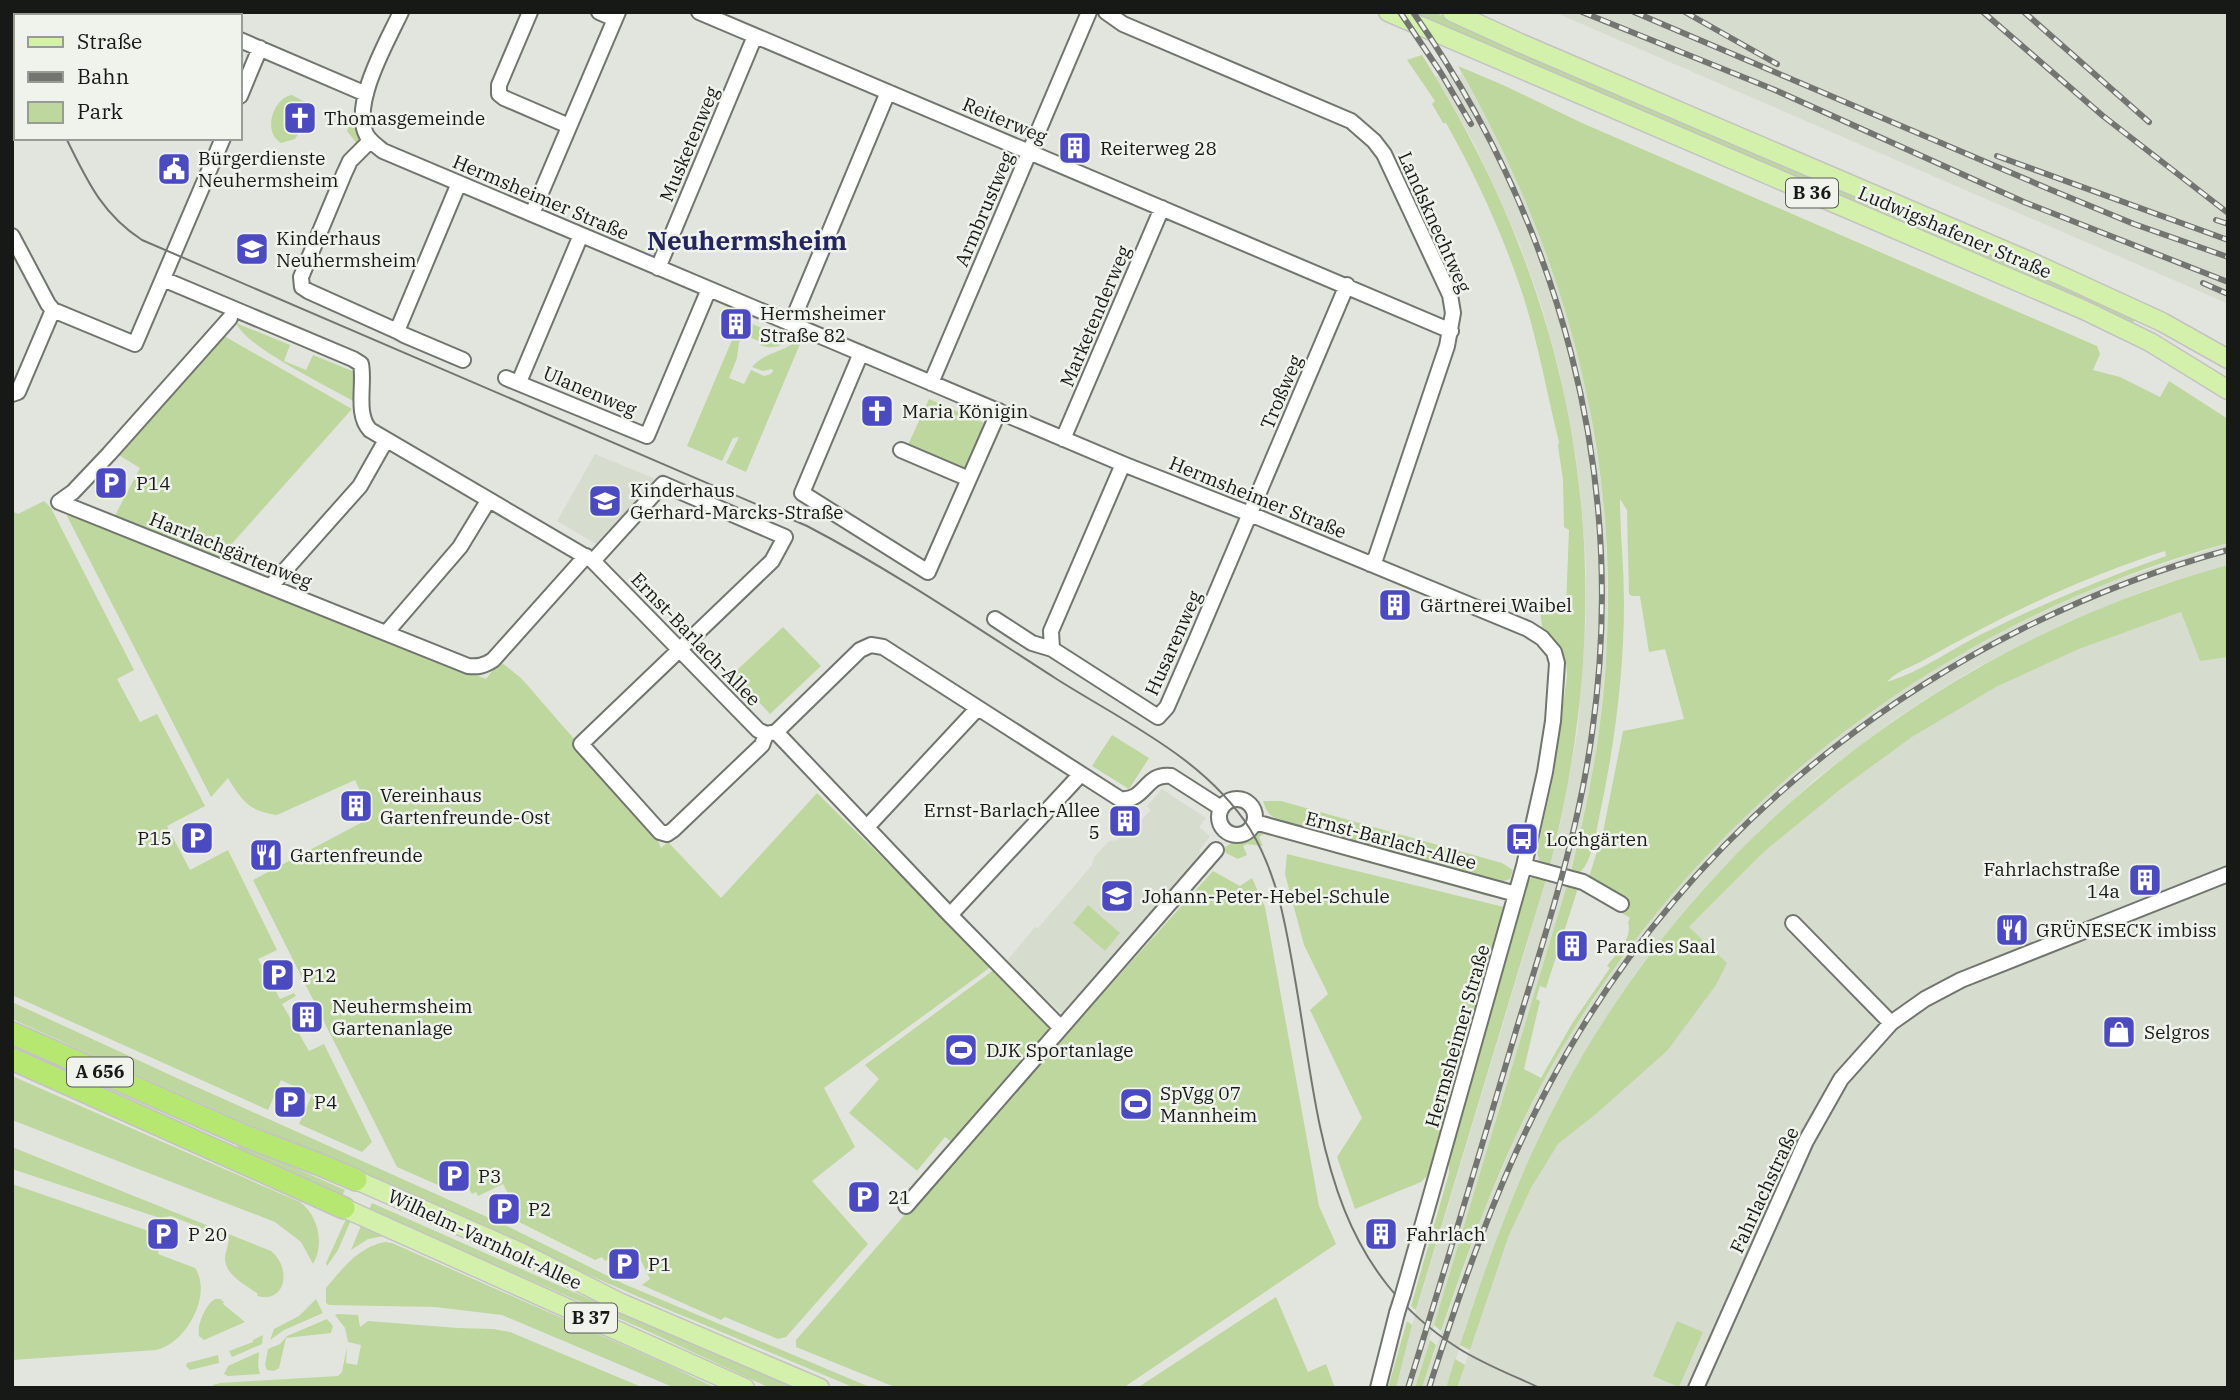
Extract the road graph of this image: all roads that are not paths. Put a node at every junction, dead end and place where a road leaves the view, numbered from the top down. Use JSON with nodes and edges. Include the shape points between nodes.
{"nodes":[{"id":1,"x":401,"y":12,"type":"edge"},
{"id":2,"x":530,"y":12,"type":"edge"},
{"id":3,"x":599,"y":12,"type":"edge"},
{"id":4,"x":699,"y":12,"type":"edge"},
{"id":5,"x":1089,"y":12,"type":"edge"},
{"id":6,"x":1106,"y":12,"type":"edge"},
{"id":7,"x":1388,"y":12,"type":"edge"},
{"id":8,"x":1452,"y":12,"type":"edge"},
{"id":9,"x":616,"y":16,"type":"edge"},
{"id":10,"x":755,"y":36,"type":"junction"},
{"id":11,"x":242,"y":41,"type":"edge"},
{"id":12,"x":260,"y":48,"type":"junction"},
{"id":13,"x":242,"y":91,"type":"edge"},
{"id":14,"x":888,"y":92,"type":"junction"},
{"id":15,"x":366,"y":94,"type":"junction"},
{"id":16,"x":569,"y":126,"type":"junction"},
{"id":17,"x":222,"y":140,"type":"edge"},
{"id":18,"x":370,"y":141,"type":"junction"},
{"id":19,"x":1030,"y":151,"type":"junction"},
{"id":20,"x":459,"y":183,"type":"junction"},
{"id":21,"x":1162,"y":208,"type":"junction"},
{"id":22,"x":532,"y":214,"type":"junction"},
{"id":23,"x":581,"y":235,"type":"junction"},
{"id":24,"x":12,"y":236,"type":"edge"},
{"id":25,"x":658,"y":268,"type":"junction"},
{"id":26,"x":163,"y":279,"type":"junction"},
{"id":27,"x":1347,"y":285,"type":"junction"},
{"id":28,"x":709,"y":289,"type":"junction"},
{"id":29,"x":54,"y":310,"type":"junction"},
{"id":30,"x":230,"y":318,"type":"dead end"},
{"id":31,"x":792,"y":324,"type":"junction"},
{"id":32,"x":397,"y":331,"type":"junction"},
{"id":33,"x":1451,"y":331,"type":"junction"},
{"id":34,"x":861,"y":353,"type":"junction"},
{"id":35,"x":2228,"y":359,"type":"edge"},
{"id":36,"x":463,"y":360,"type":"dead end"},
{"id":37,"x":932,"y":383,"type":"junction"},
{"id":38,"x":2228,"y":390,"type":"edge"},
{"id":39,"x":12,"y":394,"type":"edge"},
{"id":40,"x":999,"y":411,"type":"junction"},
{"id":41,"x":1063,"y":439,"type":"junction"},
{"id":42,"x":386,"y":440,"type":"junction"},
{"id":43,"x":901,"y":450,"type":"dead end"},
{"id":44,"x":1123,"y":464,"type":"junction"},
{"id":45,"x":968,"y":479,"type":"junction"},
{"id":46,"x":488,"y":500,"type":"junction"},
{"id":47,"x":1250,"y":514,"type":"junction"},
{"id":48,"x":589,"y":559,"type":"junction"},
{"id":49,"x":1370,"y":564,"type":"junction"},
{"id":50,"x":271,"y":586,"type":"junction"},
{"id":51,"x":995,"y":619,"type":"dead end"},
{"id":52,"x":386,"y":633,"type":"junction"},
{"id":53,"x":679,"y":649,"type":"junction"},
{"id":54,"x":1052,"y":649,"type":"junction"},
{"id":55,"x":977,"y":709,"type":"junction"},
{"id":56,"x":771,"y":733,"type":"junction"},
{"id":57,"x":1081,"y":774,"type":"junction"},
{"id":58,"x":1221,"y":808,"type":"junction"},
{"id":59,"x":1255,"y":822,"type":"junction"},
{"id":60,"x":867,"y":827,"type":"junction"},
{"id":61,"x":1216,"y":850,"type":"dead end"},
{"id":62,"x":1524,"y":866,"type":"junction"},
{"id":63,"x":2228,"y":874,"type":"edge"},
{"id":64,"x":1516,"y":894,"type":"junction"},
{"id":65,"x":1621,"y":904,"type":"dead end"},
{"id":66,"x":950,"y":915,"type":"junction"},
{"id":67,"x":1793,"y":923,"type":"dead end"},
{"id":68,"x":1891,"y":1023,"type":"junction"},
{"id":69,"x":1061,"y":1028,"type":"junction"},
{"id":70,"x":12,"y":1033,"type":"edge"},
{"id":71,"x":12,"y":1059,"type":"edge"},
{"id":72,"x":188,"y":1111,"type":"joint"},
{"id":73,"x":176,"y":1133,"type":"joint"},
{"id":74,"x":356,"y":1180,"type":"joint"},
{"id":75,"x":906,"y":1206,"type":"dead end"},
{"id":76,"x":344,"y":1208,"type":"joint"},
{"id":77,"x":744,"y":1388,"type":"edge"},
{"id":78,"x":820,"y":1388,"type":"edge"},
{"id":79,"x":1378,"y":1388,"type":"edge"},
{"id":80,"x":1696,"y":1388,"type":"edge"}],
"edges":[{"from":1,"to":15,"type":"street"},
{"from":2,"to":16,"type":"street","via":[[499,94]]},
{"from":3,"to":9,"type":"street"},
{"from":4,"to":10,"type":"street","name":"Reiterweg"},
{"from":5,"to":19,"type":"street","name":"Armbrustweg"},
{"from":6,"to":33,"type":"street","name":"Landsknechtweg","via":[[1123,24],[1351,121],[1374,141],[1392,168],[1450,295]]},
{"from":7,"to":38,"type":"main road","name":"Ludwigshafener Straße","number":"B 36","via":[[2084,310],[2150,342]]},
{"from":8,"to":35,"type":"main road","name":"Ludwigshafener Straße","number":"B 36","via":[[2029,261],[2162,322]]},
{"from":9,"to":16,"type":"street"},
{"from":10,"to":14,"type":"street","name":"Reiterweg"},
{"from":10,"to":25,"type":"street","name":"Musketenweg"},
{"from":11,"to":12,"type":"street"},
{"from":12,"to":13,"type":"street"},
{"from":12,"to":15,"type":"street"},
{"from":14,"to":19,"type":"street","name":"Reiterweg"},
{"from":14,"to":31,"type":"street"},
{"from":15,"to":18,"type":"street","via":[[362,121]]},
{"from":16,"to":22,"type":"street"},
{"from":17,"to":26,"type":"street"},
{"from":18,"to":20,"type":"street","name":"Hermsheimer Straße"},
{"from":18,"to":32,"type":"street","via":[[350,160],[301,277],[302,287]]},
{"from":19,"to":21,"type":"street","name":"Reiterweg"},
{"from":19,"to":37,"type":"street","name":"Armbrustweg"},
{"from":20,"to":22,"type":"street","name":"Hermsheimer Straße"},
{"from":20,"to":32,"type":"street"},
{"from":21,"to":27,"type":"street","name":"Reiterweg"},
{"from":21,"to":41,"type":"street","name":"Marketenderweg"},
{"from":22,"to":23,"type":"street","name":"Hermsheimer Straße"},
{"from":23,"to":25,"type":"street","name":"Hermsheimer Straße"},
{"from":23,"to":28,"type":"street","name":"Ulanenweg","via":[[512,380],[647,436]]},
{"from":24,"to":29,"type":"street"},
{"from":25,"to":28,"type":"street","name":"Hermsheimer Straße"},
{"from":26,"to":29,"type":"street","via":[[135,344]]},
{"from":26,"to":42,"type":"street","name":"Ernst-Barlach-Allee","via":[[361,364],[362,418]]},
{"from":27,"to":33,"type":"street","name":"Reiterweg"},
{"from":27,"to":47,"type":"street","name":"Troßweg"},
{"from":28,"to":31,"type":"street","name":"Hermsheimer Straße"},
{"from":29,"to":39,"type":"street","via":[[19,392]]},
{"from":30,"to":50,"type":"street","name":"Harrlachgärtenweg","via":[[74,492],[59,502]]},
{"from":31,"to":34,"type":"street","name":"Hermsheimer Straße"},
{"from":32,"to":36,"type":"street"},
{"from":33,"to":49,"type":"street","name":"Landsknechtweg"},
{"from":34,"to":37,"type":"street","name":"Hermsheimer Straße"},
{"from":34,"to":45,"type":"street","via":[[798,494],[928,572]]},
{"from":37,"to":40,"type":"street","name":"Hermsheimer Straße"},
{"from":40,"to":41,"type":"street","name":"Hermsheimer Straße"},
{"from":40,"to":45,"type":"street"},
{"from":41,"to":44,"type":"street","name":"Hermsheimer Straße"},
{"from":42,"to":46,"type":"street","name":"Ernst-Barlach-Allee"},
{"from":42,"to":50,"type":"street","via":[[360,486]]},
{"from":43,"to":45,"type":"street"},
{"from":44,"to":47,"type":"street","name":"Hermsheimer Straße"},
{"from":44,"to":54,"type":"street","via":[[1051,631]]},
{"from":46,"to":48,"type":"street","name":"Ernst-Barlach-Allee"},
{"from":46,"to":52,"type":"street","via":[[460,547]]},
{"from":47,"to":49,"type":"street","name":"Hermsheimer Straße"},
{"from":47,"to":54,"type":"street","name":"Husarenweg","via":[[1167,707],[1158,717]]},
{"from":48,"to":52,"type":"street","name":"Harrlachgärtenweg","via":[[485,666],[468,666]]},
{"from":48,"to":53,"type":"street","name":"Ernst-Barlach-Allee"},
{"from":48,"to":53,"type":"street","name":"Harrlachgärtenweg","via":[[663,484],[785,537],[772,561]]},
{"from":49,"to":62,"type":"street","name":"Hermsheimer Straße","via":[[1528,629],[1554,652],[1558,674],[1553,721]]},
{"from":50,"to":52,"type":"street","name":"Harrlachgärtenweg"},
{"from":51,"to":54,"type":"street","via":[[1032,643]]},
{"from":53,"to":56,"type":"street","name":"Ernst-Barlach-Allee","via":[[758,730]]},
{"from":53,"to":56,"type":"street","via":[[581,744],[660,832],[673,830]]},
{"from":55,"to":56,"type":"street","via":[[883,647],[871,645],[860,650]]},
{"from":55,"to":57,"type":"street"},
{"from":55,"to":60,"type":"street"},
{"from":56,"to":60,"type":"street","name":"Ernst-Barlach-Allee"},
{"from":57,"to":58,"type":"street","via":[[1129,800],[1154,778],[1171,776]]},
{"from":57,"to":66,"type":"street"},
{"from":58,"to":59,"type":"street","via":[[1228,800],[1243,799],[1254,808]]},
{"from":58,"to":59,"type":"street","via":[[1222,828],[1233,835],[1244,834]]},
{"from":59,"to":64,"type":"street","name":"Ernst-Barlach-Allee"},
{"from":60,"to":66,"type":"street","name":"Ernst-Barlach-Allee"},
{"from":61,"to":69,"type":"street"},
{"from":62,"to":64,"type":"street","name":"Hermsheimer Straße"},
{"from":62,"to":65,"type":"street","via":[[1583,883]]},
{"from":63,"to":68,"type":"street","name":"Fahrlachstraße","via":[[1961,980]]},
{"from":64,"to":79,"type":"street","name":"Hermsheimer Straße","bridge":true},
{"from":66,"to":69,"type":"street","name":"Ernst-Barlach-Allee"},
{"from":67,"to":68,"type":"street"},
{"from":68,"to":80,"type":"street","name":"Fahrlachstraße","via":[[1841,1079],[1806,1141]]},
{"from":69,"to":75,"type":"street"},
{"from":70,"to":72,"type":"highway","number":"A 656"},
{"from":71,"to":73,"type":"highway","number":"A 656"},
{"from":72,"to":74,"type":"highway","name":"Wilhelm-Varnholt-Allee","number":"B 37"},
{"from":73,"to":76,"type":"highway","name":"Wilhelm-Varnholt-Allee","number":"B 37"},
{"from":74,"to":78,"type":"main road","name":"Wilhelm-Varnholt-Allee","number":"B 37","via":[[520,1252],[621,1303]]},
{"from":76,"to":77,"type":"main road","name":"Wilhelm-Varnholt-Allee","number":"B 37"}]}
